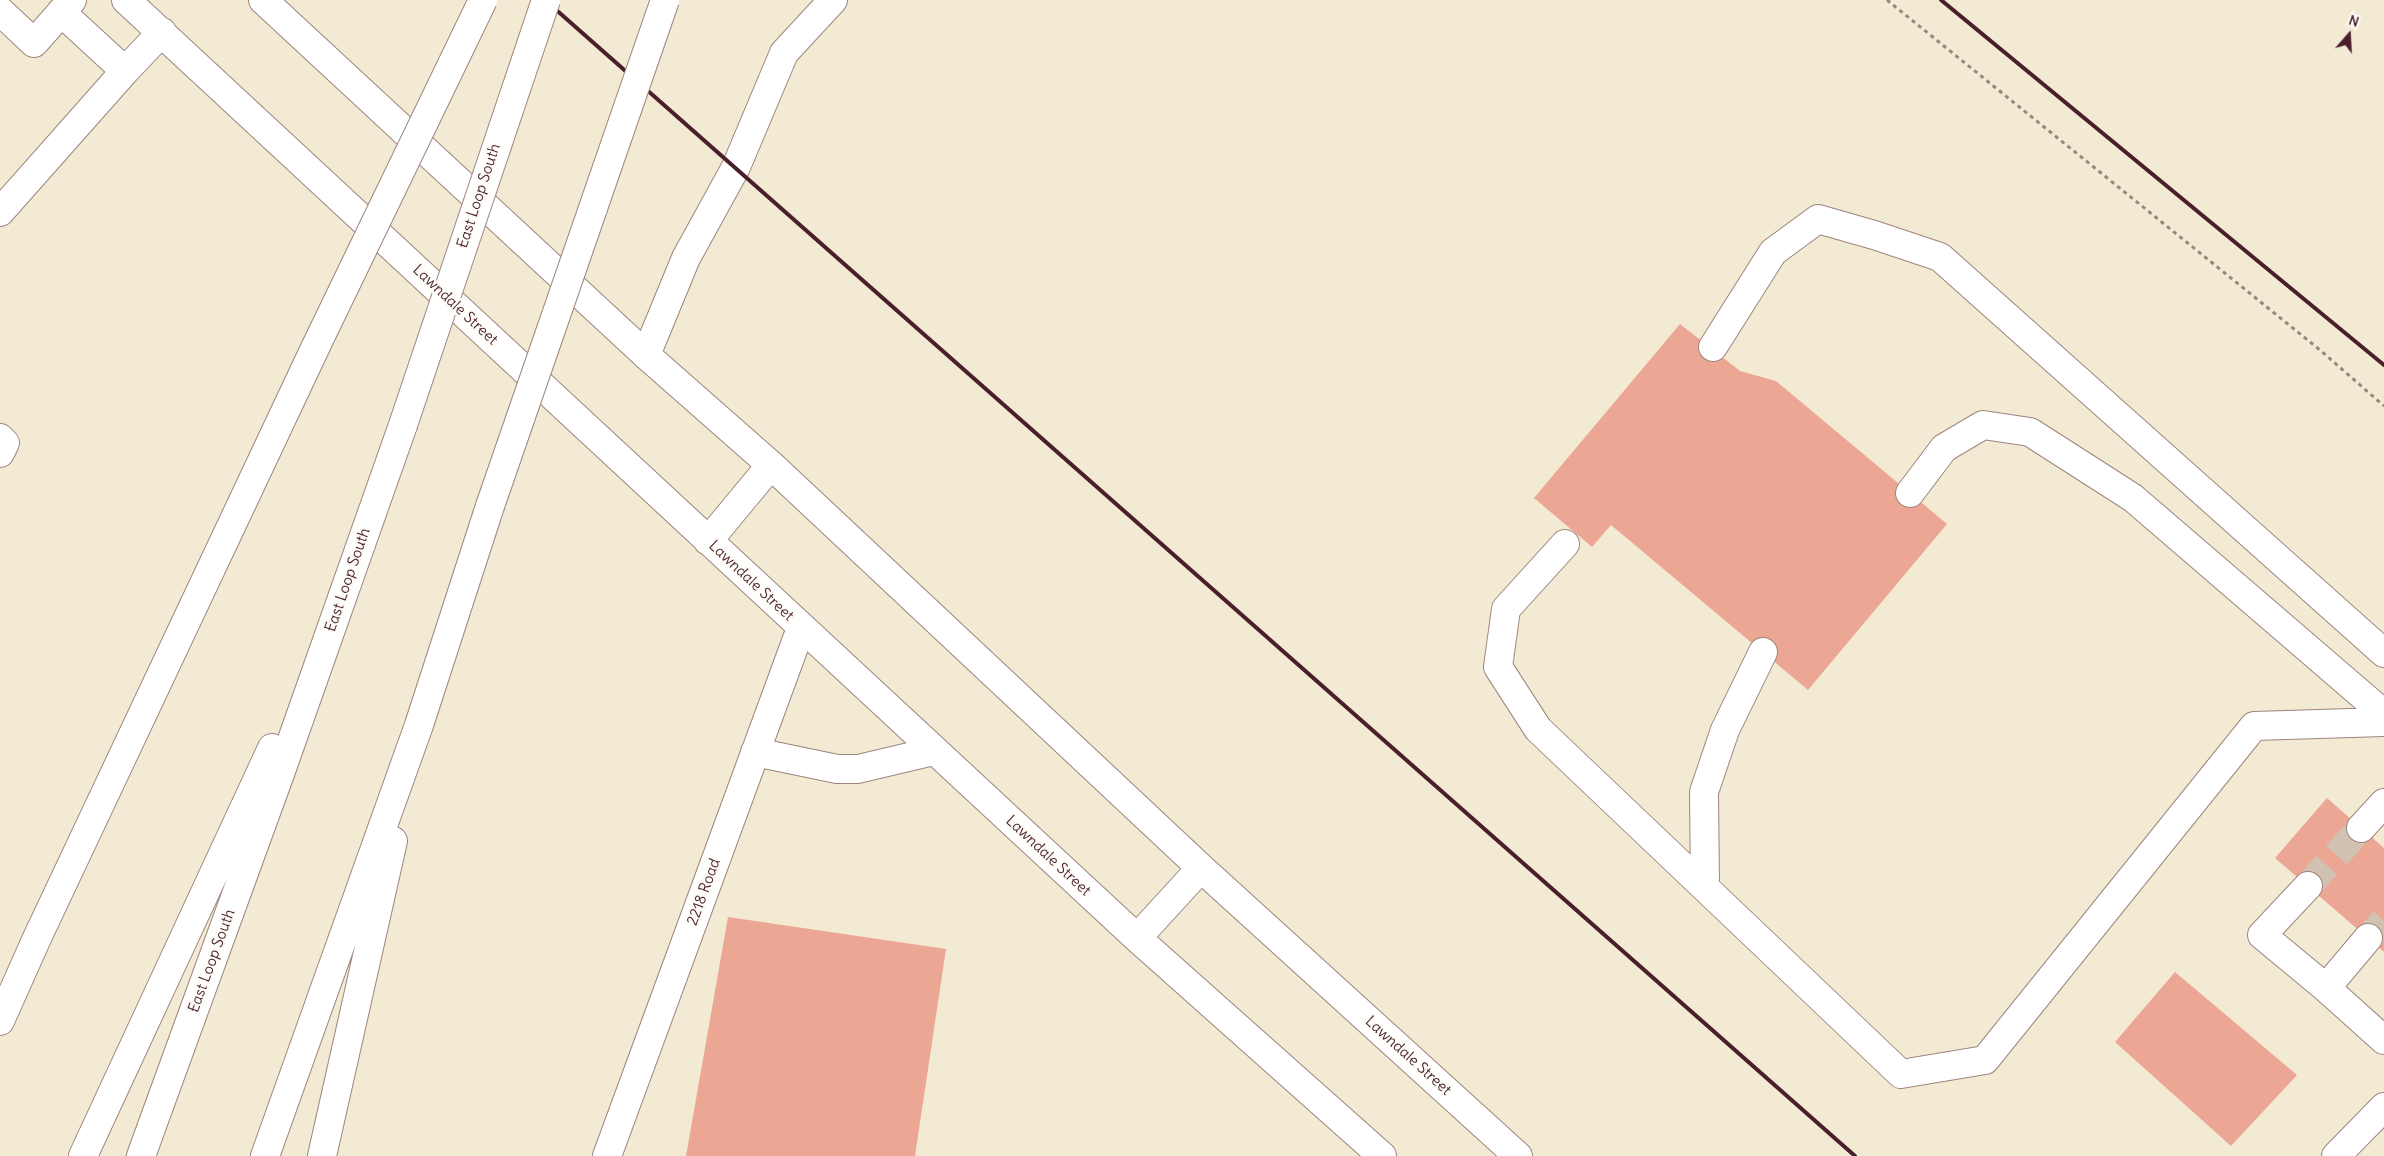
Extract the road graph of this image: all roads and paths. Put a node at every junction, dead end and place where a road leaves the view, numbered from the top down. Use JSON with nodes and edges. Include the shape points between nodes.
{"nodes":[{"id":1,"x":126,"y":0,"type":"edge"},
{"id":2,"x":263,"y":0,"type":"edge"},
{"id":3,"x":483,"y":0,"type":"edge"},
{"id":4,"x":546,"y":0,"type":"edge"},
{"id":5,"x":665,"y":0,"type":"edge"},
{"id":6,"x":833,"y":0,"type":"edge"},
{"id":7,"x":1887,"y":0,"type":"edge"},
{"id":8,"x":66,"y":6,"type":"edge"},
{"id":9,"x":0,"y":10,"type":"edge"},
{"id":10,"x":162,"y":32,"type":"junction"},
{"id":11,"x":125,"y":71,"type":"junction"},
{"id":12,"x":0,"y":212,"type":"edge"},
{"id":13,"x":1713,"y":347,"type":"dead end"},
{"id":14,"x":646,"y":355,"type":"junction"},
{"id":15,"x":2384,"y":406,"type":"edge"},
{"id":16,"x":0,"y":438,"type":"edge"},
{"id":17,"x":0,"y":453,"type":"edge"},
{"id":18,"x":771,"y":465,"type":"junction"},
{"id":19,"x":1910,"y":493,"type":"dead end"},
{"id":20,"x":708,"y":541,"type":"junction"},
{"id":21,"x":1565,"y":544,"type":"dead end"},
{"id":22,"x":340,"y":602,"type":"junction"},
{"id":23,"x":801,"y":628,"type":"junction"},
{"id":24,"x":1763,"y":652,"type":"dead end"},
{"id":25,"x":2384,"y":653,"type":"edge"},
{"id":26,"x":2384,"y":714,"type":"edge"},
{"id":27,"x":2384,"y":722,"type":"edge"},
{"id":28,"x":419,"y":725,"type":"junction"},
{"id":29,"x":934,"y":751,"type":"junction"},
{"id":30,"x":755,"y":752,"type":"junction"},
{"id":31,"x":2384,"y":803,"type":"edge"},
{"id":32,"x":2361,"y":828,"type":"tunnel mouth"},
{"id":33,"x":1202,"y":868,"type":"junction"},
{"id":34,"x":2308,"y":886,"type":"tunnel mouth"},
{"id":35,"x":1705,"y":887,"type":"junction"},
{"id":36,"x":1137,"y":938,"type":"junction"},
{"id":37,"x":2368,"y":938,"type":"tunnel mouth"},
{"id":38,"x":2326,"y":988,"type":"junction"},
{"id":39,"x":0,"y":1021,"type":"edge"},
{"id":40,"x":2384,"y":1040,"type":"edge"},
{"id":41,"x":2384,"y":1107,"type":"edge"},
{"id":42,"x":83,"y":1156,"type":"edge"},
{"id":43,"x":141,"y":1156,"type":"edge"},
{"id":44,"x":265,"y":1156,"type":"edge"},
{"id":45,"x":322,"y":1156,"type":"edge"},
{"id":46,"x":607,"y":1156,"type":"edge"},
{"id":47,"x":1382,"y":1156,"type":"edge"},
{"id":48,"x":1518,"y":1156,"type":"edge"},
{"id":49,"x":2336,"y":1156,"type":"edge"}],
"edges":[{"from":1,"to":10,"type":"main road","name":"Lawndale Street"},
{"from":2,"to":14,"type":"main road","name":"Lawndale Street"},
{"from":3,"to":39,"type":"main road","bridge":true,"via":[[316,346],[36,938]]},
{"from":4,"to":22,"type":"main road","name":"East Loop South","bridge":true},
{"from":5,"to":28,"type":"main road","bridge":true,"via":[[490,506]]},
{"from":6,"to":14,"type":"main road","via":[[784,53],[736,167],[686,258]]},
{"from":7,"to":15,"type":"path","via":[[2312,343]]},
{"from":8,"to":9,"type":"main road","via":[[34,43]]},
{"from":8,"to":11,"type":"main road"},
{"from":10,"to":11,"type":"main road"},
{"from":10,"to":20,"type":"main road","name":"Lawndale Street"},
{"from":11,"to":12,"type":"main road"},
{"from":13,"to":25,"type":"main road","via":[[1773,252],[1818,219],[1940,257]]},
{"from":14,"to":18,"type":"main road","name":"Lawndale Street"},
{"from":16,"to":17,"type":"main road","via":[[5,443]]},
{"from":18,"to":20,"type":"main road"},
{"from":18,"to":33,"type":"main road","name":"Lawndale Street"},
{"from":19,"to":26,"type":"main road","via":[[1944,448],[1983,425],[2030,432],[2133,498]]},
{"from":20,"to":23,"type":"main road","name":"Lawndale Street"},
{"from":21,"to":35,"type":"main road","via":[[1506,608],[1498,667],[1538,729]]},
{"from":22,"to":42,"type":"main road"},
{"from":22,"to":43,"type":"main road","name":"East Loop South"},
{"from":23,"to":29,"type":"main road","name":"Lawndale Street"},
{"from":23,"to":30,"type":"main road","name":"2218 Road"},
{"from":24,"to":35,"type":"main road","via":[[1725,730],[1704,792]]},
{"from":27,"to":35,"type":"main road","via":[[2254,726],[1985,1060],[1901,1074]]},
{"from":28,"to":44,"type":"main road"},
{"from":28,"to":45,"type":"main road"},
{"from":29,"to":30,"type":"main road","via":[[858,769],[837,769]]},
{"from":29,"to":36,"type":"main road","name":"Lawndale Street"},
{"from":30,"to":46,"type":"main road","name":"2218 Road"},
{"from":31,"to":32,"type":"main road"},
{"from":33,"to":36,"type":"main road"},
{"from":33,"to":48,"type":"main road","name":"Lawndale Street"},
{"from":34,"to":38,"type":"main road","via":[[2262,935]]},
{"from":36,"to":47,"type":"main road","name":"Lawndale Street"},
{"from":37,"to":38,"type":"main road"},
{"from":38,"to":40,"type":"main road"},
{"from":41,"to":49,"type":"main road"}]}
